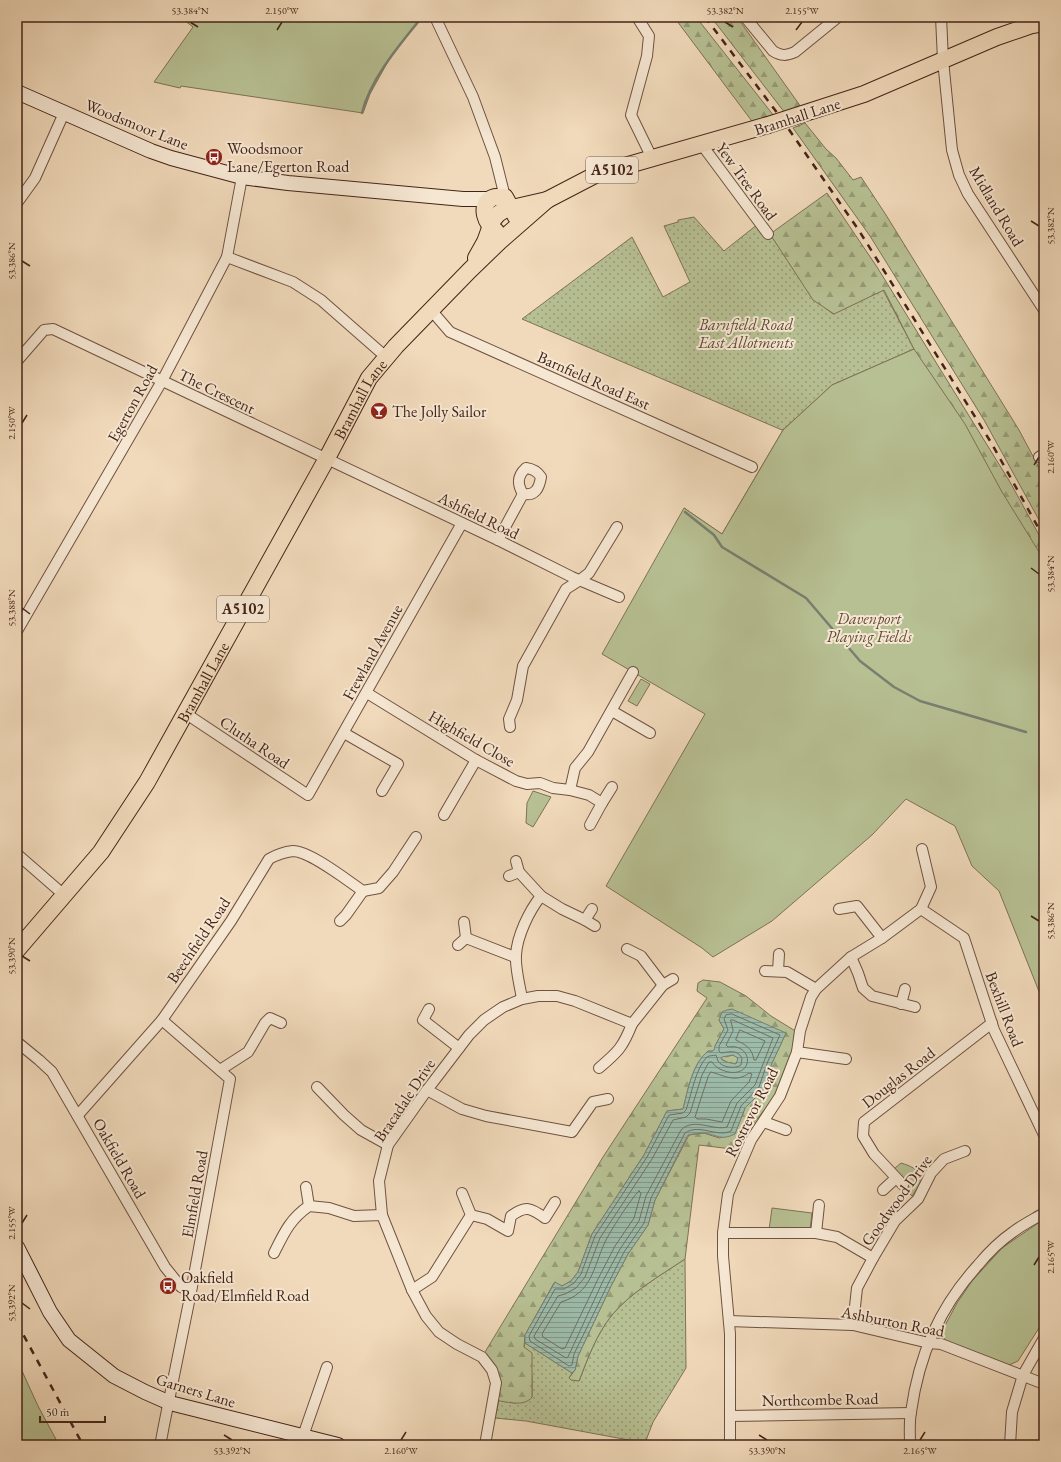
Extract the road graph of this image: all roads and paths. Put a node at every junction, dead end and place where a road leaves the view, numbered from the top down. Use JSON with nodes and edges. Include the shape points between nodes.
{"nodes":[{"id":1,"x":435,"y":17,"type":"edge"},
{"id":2,"x":637,"y":17,"type":"edge"},
{"id":3,"x":745,"y":17,"type":"edge"},
{"id":4,"x":838,"y":17,"type":"edge"},
{"id":5,"x":941,"y":17,"type":"edge"},
{"id":6,"x":1044,"y":23,"type":"edge"},
{"id":7,"x":943,"y":60,"type":"junction"},
{"id":8,"x":17,"y":92,"type":"edge"},
{"id":9,"x":64,"y":113,"type":"junction"},
{"id":10,"x":702,"y":145,"type":"junction"},
{"id":11,"x":652,"y":158,"type":"junction"},
{"id":12,"x":242,"y":177,"type":"junction"},
{"id":13,"x":463,"y":199,"type":"junction"},
{"id":14,"x":547,"y":200,"type":"junction"},
{"id":15,"x":502,"y":201,"type":"junction"},
{"id":16,"x":17,"y":203,"type":"edge"},
{"id":17,"x":487,"y":221,"type":"junction"},
{"id":18,"x":514,"y":230,"type":"junction"},
{"id":19,"x":768,"y":234,"type":"dead end"},
{"id":20,"x":227,"y":257,"type":"junction"},
{"id":21,"x":470,"y":270,"type":"junction"},
{"id":22,"x":431,"y":310,"type":"junction"},
{"id":23,"x":1044,"y":310,"type":"edge"},
{"id":24,"x":386,"y":357,"type":"junction"},
{"id":25,"x":17,"y":361,"type":"edge"},
{"id":26,"x":162,"y":382,"type":"junction"},
{"id":27,"x":326,"y":460,"type":"junction"},
{"id":28,"x":752,"y":467,"type":"dead end"},
{"id":29,"x":523,"y":494,"type":"dead end"},
{"id":30,"x":462,"y":523,"type":"junction"},
{"id":31,"x":617,"y":527,"type":"dead end"},
{"id":32,"x":498,"y":540,"type":"junction"},
{"id":33,"x":580,"y":580,"type":"junction"},
{"id":34,"x":619,"y":597,"type":"dead end"},
{"id":35,"x":17,"y":631,"type":"edge"},
{"id":36,"x":633,"y":672,"type":"dead end"},
{"id":37,"x":366,"y":693,"type":"junction"},
{"id":38,"x":612,"y":711,"type":"junction"},
{"id":39,"x":185,"y":713,"type":"junction"},
{"id":40,"x":510,"y":727,"type":"dead end"},
{"id":41,"x":344,"y":733,"type":"junction"},
{"id":42,"x":650,"y":733,"type":"dead end"},
{"id":43,"x":476,"y":760,"type":"junction"},
{"id":44,"x":612,"y":787,"type":"dead end"},
{"id":45,"x":570,"y":790,"type":"junction"},
{"id":46,"x":382,"y":791,"type":"dead end"},
{"id":47,"x":308,"y":795,"type":"joint"},
{"id":48,"x":602,"y":803,"type":"junction"},
{"id":49,"x":444,"y":815,"type":"dead end"},
{"id":50,"x":590,"y":825,"type":"dead end"},
{"id":51,"x":416,"y":837,"type":"dead end"},
{"id":52,"x":922,"y":849,"type":"dead end"},
{"id":53,"x":17,"y":854,"type":"edge"},
{"id":54,"x":516,"y":861,"type":"dead end"},
{"id":55,"x":519,"y":872,"type":"junction"},
{"id":56,"x":508,"y":876,"type":"dead end"},
{"id":57,"x":363,"y":891,"type":"junction"},
{"id":58,"x":64,"y":895,"type":"junction"},
{"id":59,"x":541,"y":896,"type":"junction"},
{"id":60,"x":592,"y":909,"type":"dead end"},
{"id":61,"x":839,"y":909,"type":"dead end"},
{"id":62,"x":921,"y":909,"type":"junction"},
{"id":63,"x":585,"y":920,"type":"junction"},
{"id":64,"x":340,"y":921,"type":"dead end"},
{"id":65,"x":464,"y":922,"type":"dead end"},
{"id":66,"x":594,"y":926,"type":"dead end"},
{"id":67,"x":466,"y":938,"type":"junction"},
{"id":68,"x":882,"y":938,"type":"junction"},
{"id":69,"x":458,"y":945,"type":"dead end"},
{"id":70,"x":627,"y":949,"type":"dead end"},
{"id":71,"x":17,"y":950,"type":"edge"},
{"id":72,"x":779,"y":954,"type":"dead end"},
{"id":73,"x":515,"y":957,"type":"junction"},
{"id":74,"x":851,"y":957,"type":"junction"},
{"id":75,"x":765,"y":970,"type":"dead end"},
{"id":76,"x":778,"y":971,"type":"junction"},
{"id":77,"x":673,"y":979,"type":"dead end"},
{"id":78,"x":663,"y":985,"type":"junction"},
{"id":79,"x":816,"y":989,"type":"junction"},
{"id":80,"x":905,"y":989,"type":"dead end"},
{"id":81,"x":522,"y":998,"type":"junction"},
{"id":82,"x":901,"y":1004,"type":"junction"},
{"id":83,"x":916,"y":1008,"type":"dead end"},
{"id":84,"x":429,"y":1009,"type":"dead end"},
{"id":85,"x":162,"y":1020,"type":"junction"},
{"id":86,"x":992,"y":1023,"type":"junction"},
{"id":87,"x":281,"y":1024,"type":"dead end"},
{"id":88,"x":632,"y":1024,"type":"junction"},
{"id":89,"x":17,"y":1042,"type":"edge"},
{"id":90,"x":460,"y":1048,"type":"junction"},
{"id":91,"x":797,"y":1052,"type":"junction"},
{"id":92,"x":846,"y":1059,"type":"dead end"},
{"id":93,"x":598,"y":1068,"type":"dead end"},
{"id":94,"x":220,"y":1070,"type":"junction"},
{"id":95,"x":317,"y":1087,"type":"dead end"},
{"id":96,"x":427,"y":1090,"type":"junction"},
{"id":97,"x":608,"y":1099,"type":"dead end"},
{"id":98,"x":78,"y":1115,"type":"junction"},
{"id":99,"x":764,"y":1122,"type":"junction"},
{"id":100,"x":786,"y":1130,"type":"dead end"},
{"id":101,"x":1044,"y":1135,"type":"edge"},
{"id":102,"x":388,"y":1145,"type":"junction"},
{"id":103,"x":965,"y":1150,"type":"dead end"},
{"id":104,"x":896,"y":1178,"type":"junction"},
{"id":105,"x":903,"y":1185,"type":"dead end"},
{"id":106,"x":306,"y":1187,"type":"dead end"},
{"id":107,"x":883,"y":1190,"type":"dead end"},
{"id":108,"x":462,"y":1193,"type":"dead end"},
{"id":109,"x":555,"y":1202,"type":"dead end"},
{"id":110,"x":819,"y":1205,"type":"dead end"},
{"id":111,"x":309,"y":1206,"type":"junction"},
{"id":112,"x":1044,"y":1213,"type":"edge"},
{"id":113,"x":382,"y":1215,"type":"junction"},
{"id":114,"x":471,"y":1215,"type":"junction"},
{"id":115,"x":816,"y":1232,"type":"junction"},
{"id":116,"x":723,"y":1233,"type":"junction"},
{"id":117,"x":17,"y":1247,"type":"edge"},
{"id":118,"x":274,"y":1253,"type":"dead end"},
{"id":119,"x":873,"y":1258,"type":"junction"},
{"id":120,"x":412,"y":1290,"type":"junction"},
{"id":121,"x":191,"y":1292,"type":"junction"},
{"id":122,"x":729,"y":1321,"type":"junction"},
{"id":123,"x":854,"y":1325,"type":"junction"},
{"id":124,"x":1044,"y":1338,"type":"edge"},
{"id":125,"x":928,"y":1343,"type":"junction"},
{"id":126,"x":326,"y":1367,"type":"dead end"},
{"id":127,"x":1023,"y":1375,"type":"junction"},
{"id":128,"x":1044,"y":1384,"type":"edge"},
{"id":129,"x":170,"y":1403,"type":"junction"},
{"id":130,"x":911,"y":1412,"type":"junction"},
{"id":131,"x":730,"y":1416,"type":"junction"},
{"id":132,"x":303,"y":1436,"type":"junction"},
{"id":133,"x":162,"y":1445,"type":"edge"},
{"id":134,"x":338,"y":1445,"type":"edge"},
{"id":135,"x":485,"y":1445,"type":"edge"},
{"id":136,"x":730,"y":1445,"type":"edge"},
{"id":137,"x":910,"y":1445,"type":"edge"},
{"id":138,"x":1010,"y":1445,"type":"edge"}],
"edges":[{"from":1,"to":15,"type":"street","via":[[473,97],[495,157]]},
{"from":2,"to":11,"type":"street","via":[[649,36],[647,56],[631,115]]},
{"from":3,"to":4,"type":"street","via":[[773,51],[788,55]]},
{"from":5,"to":7,"type":"street","name":"Midland Road"},
{"from":6,"to":7,"type":"main road","name":"Bramhall Lane","number":"A5102","via":[[997,37]]},
{"from":7,"to":10,"type":"main road","name":"Bramhall Lane","number":"A5102","bridge":true,"via":[[864,94]]},
{"from":7,"to":23,"type":"street","name":"Midland Road","via":[[952,150],[959,175],[968,194]]},
{"from":8,"to":9,"type":"street","name":"Woodsmoor Lane"},
{"from":9,"to":12,"type":"street","name":"Woodsmoor Lane","via":[[171,158]]},
{"from":9,"to":16,"type":"street","via":[[35,178]]},
{"from":10,"to":11,"type":"main road","name":"Bramhall Lane","number":"A5102"},
{"from":10,"to":19,"type":"street","name":"Yew Tree Road"},
{"from":11,"to":14,"type":"main road","name":"Bramhall Lane","number":"A5102","via":[[597,174]]},
{"from":12,"to":13,"type":"street","name":"Woodsmoor Lane"},
{"from":12,"to":20,"type":"street","name":"Egerton Road"},
{"from":13,"to":15,"type":"street","name":"Woodsmoor Lane"},
{"from":13,"to":17,"type":"street"},
{"from":14,"to":15,"type":"main road","name":"Bramhall Lane","number":"A5102"},
{"from":14,"to":18,"type":"main road","name":"Bramhall Lane","number":"A5102"},
{"from":15,"to":17,"type":"main road","name":"Bramhall Lane","number":"A5102","via":[[504,210]]},
{"from":15,"to":17,"type":"main road","name":"Bramhall Lane","number":"A5102","via":[[485,206]]},
{"from":15,"to":18,"type":"main road"},
{"from":17,"to":18,"type":"main road","via":[[501,234]]},
{"from":17,"to":21,"type":"main road","name":"Bramhall Lane","number":"A5102","via":[[485,242]]},
{"from":18,"to":21,"type":"main road","name":"Bramhall Lane","number":"A5102"},
{"from":20,"to":24,"type":"street","via":[[293,282],[322,300]]},
{"from":20,"to":26,"type":"street","name":"Egerton Road"},
{"from":21,"to":22,"type":"main road","name":"Bramhall Lane","number":"A5102"},
{"from":22,"to":24,"type":"main road","name":"Bramhall Lane","number":"A5102"},
{"from":22,"to":28,"type":"street","name":"Barnfield Road East","via":[[450,332]]},
{"from":24,"to":27,"type":"main road","name":"Bramhall Lane","number":"A5102","via":[[369,378]]},
{"from":25,"to":26,"type":"street","name":"The Crescent","via":[[44,330],[52,329]]},
{"from":26,"to":27,"type":"street","name":"The Crescent"},
{"from":26,"to":35,"type":"street","name":"Egerton Road"},
{"from":27,"to":30,"type":"street","name":"Ashfield Road"},
{"from":27,"to":39,"type":"main road","name":"Bramhall Lane","number":"A5102"},
{"from":29,"to":32,"type":"street"},
{"from":30,"to":32,"type":"street","name":"Ashfield Road"},
{"from":30,"to":37,"type":"street","name":"Frewland Avenue"},
{"from":31,"to":33,"type":"street","via":[[589,573]]},
{"from":32,"to":33,"type":"street","name":"Ashfield Road"},
{"from":33,"to":34,"type":"street","name":"Ashfield Road"},
{"from":33,"to":40,"type":"street","via":[[566,589],[523,666],[517,700],[509,719]]},
{"from":36,"to":38,"type":"street"},
{"from":37,"to":41,"type":"street","name":"Frewland Avenue"},
{"from":37,"to":43,"type":"street","name":"Highfield Close"},
{"from":38,"to":42,"type":"street"},
{"from":38,"to":45,"type":"street","via":[[588,752],[575,768]]},
{"from":39,"to":47,"type":"street","name":"Clutha Road"},
{"from":39,"to":58,"type":"main road","name":"Bramhall Lane","number":"A5102","via":[[147,782],[101,852]]},
{"from":41,"to":46,"type":"street","via":[[398,764]]},
{"from":41,"to":47,"type":"street","name":"Frewland Avenue"},
{"from":43,"to":45,"type":"street","name":"Highfield Close","via":[[516,781]]},
{"from":43,"to":49,"type":"street"},
{"from":44,"to":48,"type":"street"},
{"from":45,"to":48,"type":"street","name":"Highfield Close","via":[[589,795]]},
{"from":48,"to":50,"type":"street"},
{"from":51,"to":57,"type":"street","via":[[379,888]]},
{"from":52,"to":62,"type":"street","name":"Rostrevor Road","via":[[931,887]]},
{"from":53,"to":58,"type":"street"},
{"from":54,"to":55,"type":"street"},
{"from":55,"to":56,"type":"street"},
{"from":55,"to":59,"type":"street"},
{"from":57,"to":64,"type":"street"},
{"from":57,"to":85,"type":"street","name":"Beechfield Road","via":[[303,853],[293,851],[269,859],[231,920]]},
{"from":58,"to":71,"type":"main road","name":"Bramhall Lane","number":"A5102"},
{"from":59,"to":63,"type":"street"},
{"from":59,"to":73,"type":"street","via":[[529,914],[518,941]]},
{"from":60,"to":63,"type":"street"},
{"from":61,"to":68,"type":"street","via":[[857,906]]},
{"from":62,"to":68,"type":"street","name":"Rostrevor Road"},
{"from":62,"to":86,"type":"street","name":"Bexhill Road","via":[[964,938]]},
{"from":63,"to":66,"type":"street"},
{"from":65,"to":67,"type":"street"},
{"from":67,"to":69,"type":"street"},
{"from":67,"to":73,"type":"street"},
{"from":68,"to":74,"type":"street","name":"Rostrevor Road"},
{"from":70,"to":78,"type":"street","via":[[641,956]]},
{"from":72,"to":76,"type":"street"},
{"from":73,"to":81,"type":"street"},
{"from":74,"to":79,"type":"street","name":"Rostrevor Road"},
{"from":74,"to":82,"type":"street","via":[[863,988],[872,996]]},
{"from":75,"to":76,"type":"street"},
{"from":76,"to":79,"type":"street","via":[[786,972]]},
{"from":77,"to":78,"type":"street"},
{"from":78,"to":88,"type":"street"},
{"from":79,"to":91,"type":"street","name":"Rostrevor Road","via":[[800,1031]]},
{"from":80,"to":82,"type":"street"},
{"from":81,"to":88,"type":"street","name":"Bracadale Drive","via":[[557,996]]},
{"from":81,"to":90,"type":"street","name":"Bracadale Drive","via":[[484,1020]]},
{"from":82,"to":83,"type":"street"},
{"from":84,"to":90,"type":"street","via":[[423,1020]]},
{"from":85,"to":94,"type":"street","name":"Elmfield Road"},
{"from":85,"to":98,"type":"street","name":"Beechfield Road"},
{"from":86,"to":101,"type":"street","name":"Bexhill Road"},
{"from":86,"to":104,"type":"street","name":"Douglas Road","via":[[864,1122],[863,1136],[874,1154]]},
{"from":87,"to":94,"type":"street","via":[[270,1018],[248,1052]]},
{"from":88,"to":93,"type":"street","via":[[626,1042]]},
{"from":89,"to":98,"type":"street","name":"Oakfield Road","via":[[52,1072]]},
{"from":90,"to":96,"type":"street","name":"Bracadale Drive"},
{"from":91,"to":92,"type":"street"},
{"from":91,"to":99,"type":"street","name":"Rostrevor Road","via":[[780,1096]]},
{"from":94,"to":121,"type":"street","name":"Elmfield Road","via":[[230,1079]]},
{"from":95,"to":102,"type":"street","via":[[361,1130]]},
{"from":96,"to":97,"type":"street","via":[[462,1109],[486,1116],[572,1132],[593,1102]]},
{"from":96,"to":102,"type":"street","name":"Bracadale Drive"},
{"from":98,"to":121,"type":"street","name":"Oakfield Road","via":[[165,1267],[180,1287]]},
{"from":99,"to":100,"type":"street"},
{"from":99,"to":116,"type":"street","name":"Rostrevor Road","via":[[751,1140],[728,1194]]},
{"from":102,"to":113,"type":"street","name":"Bracadale Drive","via":[[379,1181]]},
{"from":103,"to":119,"type":"street","name":"Goodwood Drive","via":[[944,1159],[931,1173],[918,1199],[895,1221]]},
{"from":104,"to":105,"type":"street","name":"Douglas Road"},
{"from":104,"to":107,"type":"street"},
{"from":106,"to":111,"type":"street"},
{"from":108,"to":114,"type":"street"},
{"from":109,"to":114,"type":"street","via":[[545,1218],[532,1209],[520,1209],[511,1216],[508,1231],[487,1219]]},
{"from":110,"to":115,"type":"street"},
{"from":111,"to":113,"type":"street","via":[[329,1208],[354,1216]]},
{"from":111,"to":118,"type":"street","via":[[297,1214]]},
{"from":112,"to":125,"type":"street","via":[[1013,1231],[983,1258],[946,1306]]},
{"from":113,"to":120,"type":"street","name":"Bracadale Drive"},
{"from":114,"to":120,"type":"street","via":[[432,1277]]},
{"from":115,"to":116,"type":"street"},
{"from":115,"to":119,"type":"street","via":[[837,1238]]},
{"from":116,"to":122,"type":"street","name":"Rostrevor Road"},
{"from":117,"to":129,"type":"street","name":"Garners Lane","via":[[50,1312],[69,1340],[114,1376]]},
{"from":119,"to":123,"type":"street","name":"Goodwood Drive","via":[[857,1288]]},
{"from":120,"to":135,"type":"street","name":"Bracadale Drive","via":[[426,1316],[439,1332],[482,1357],[492,1370],[496,1383]]},
{"from":121,"to":129,"type":"street","name":"Elmfield Road"},
{"from":122,"to":123,"type":"street","name":"Ashburton Road"},
{"from":122,"to":131,"type":"street","name":"Rostrevor Road"},
{"from":123,"to":125,"type":"street","name":"Ashburton Road"},
{"from":124,"to":127,"type":"street"},
{"from":125,"to":127,"type":"street","name":"Ashburton Road","via":[[941,1344]]},
{"from":125,"to":130,"type":"street"},
{"from":126,"to":132,"type":"street"},
{"from":127,"to":128,"type":"street","name":"Ashburton Road"},
{"from":127,"to":138,"type":"street","via":[[1012,1412]]},
{"from":129,"to":132,"type":"street","name":"Garners Lane"},
{"from":129,"to":133,"type":"street","name":"Elmfield Road"},
{"from":130,"to":131,"type":"street","name":"Northcombe Road"},
{"from":130,"to":137,"type":"street"},
{"from":131,"to":136,"type":"street","name":"Rostrevor Road"},
{"from":132,"to":134,"type":"street","name":"Garners Lane"}]}
